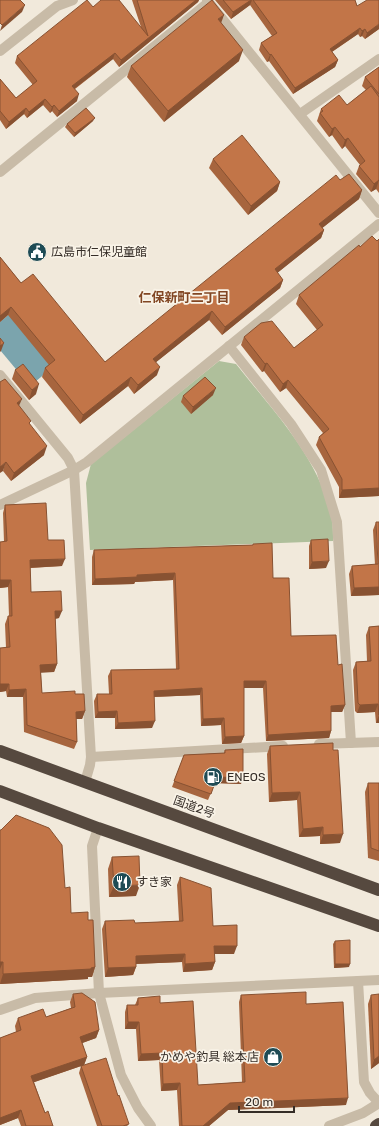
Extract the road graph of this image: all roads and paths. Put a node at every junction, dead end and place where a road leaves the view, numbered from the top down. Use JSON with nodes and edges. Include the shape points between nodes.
{"nodes":[{"id":1,"x":73,"y":0,"type":"edge"},
{"id":2,"x":208,"y":1,"type":"edge"},
{"id":3,"x":0,"y":52,"type":"edge"},
{"id":4,"x":379,"y":59,"type":"edge"},
{"id":5,"x":300,"y":114,"type":"junction"},
{"id":6,"x":0,"y":172,"type":"edge"},
{"id":7,"x":379,"y":213,"type":"edge"},
{"id":8,"x":379,"y":224,"type":"edge"},
{"id":9,"x":229,"y":346,"type":"junction"},
{"id":10,"x":0,"y":375,"type":"edge"},
{"id":11,"x":74,"y":470,"type":"junction"},
{"id":12,"x":0,"y":505,"type":"edge"},
{"id":13,"x":379,"y":742,"type":"edge"},
{"id":14,"x":351,"y":743,"type":"junction"},
{"id":15,"x":311,"y":745,"type":"edge"},
{"id":16,"x":296,"y":746,"type":"edge"},
{"id":17,"x":0,"y":752,"type":"edge"},
{"id":18,"x":91,"y":757,"type":"junction"},
{"id":19,"x":85,"y":782,"type":"junction"},
{"id":20,"x":0,"y":791,"type":"edge"},
{"id":21,"x":98,"y":828,"type":"junction"},
{"id":22,"x":379,"y":890,"type":"edge"},
{"id":23,"x":379,"y":926,"type":"edge"},
{"id":24,"x":379,"y":980,"type":"edge"},
{"id":25,"x":358,"y":981,"type":"junction"},
{"id":26,"x":99,"y":992,"type":"junction"},
{"id":27,"x":0,"y":1010,"type":"edge"},
{"id":28,"x":379,"y":1103,"type":"edge"},
{"id":29,"x":379,"y":1124,"type":"edge"},
{"id":30,"x":151,"y":1126,"type":"edge"},
{"id":31,"x":330,"y":1126,"type":"edge"},
{"id":32,"x":376,"y":1126,"type":"edge"}],
"edges":[{"from":1,"to":3,"type":"street","via":[[57,6]]},
{"from":2,"to":5,"type":"street"},
{"from":2,"to":6,"type":"street"},
{"from":4,"to":5,"type":"street"},
{"from":5,"to":7,"type":"street"},
{"from":8,"to":9,"type":"street"},
{"from":9,"to":11,"type":"street"},
{"from":9,"to":14,"type":"street","via":[[291,424],[321,470],[337,522]]},
{"from":10,"to":11,"type":"street","via":[[68,458]]},
{"from":11,"to":12,"type":"street"},
{"from":11,"to":18,"type":"street"},
{"from":13,"to":14,"type":"street"},
{"from":14,"to":15,"type":"street"},
{"from":16,"to":18,"type":"street"},
{"from":17,"to":19,"type":"highway","name":"国道2号"},
{"from":18,"to":19,"type":"street"},
{"from":19,"to":22,"type":"highway","name":"国道2号"},
{"from":20,"to":21,"type":"highway"},
{"from":21,"to":23,"type":"highway"},
{"from":21,"to":26,"type":"street","via":[[92,846]]},
{"from":24,"to":25,"type":"street"},
{"from":25,"to":26,"type":"street"},
{"from":25,"to":28,"type":"street","via":[[364,1082]]},
{"from":26,"to":27,"type":"street","via":[[35,998]]},
{"from":26,"to":30,"type":"street","via":[[121,1075],[138,1108]]},
{"from":28,"to":31,"type":"street"},
{"from":29,"to":32,"type":"highway"}]}
